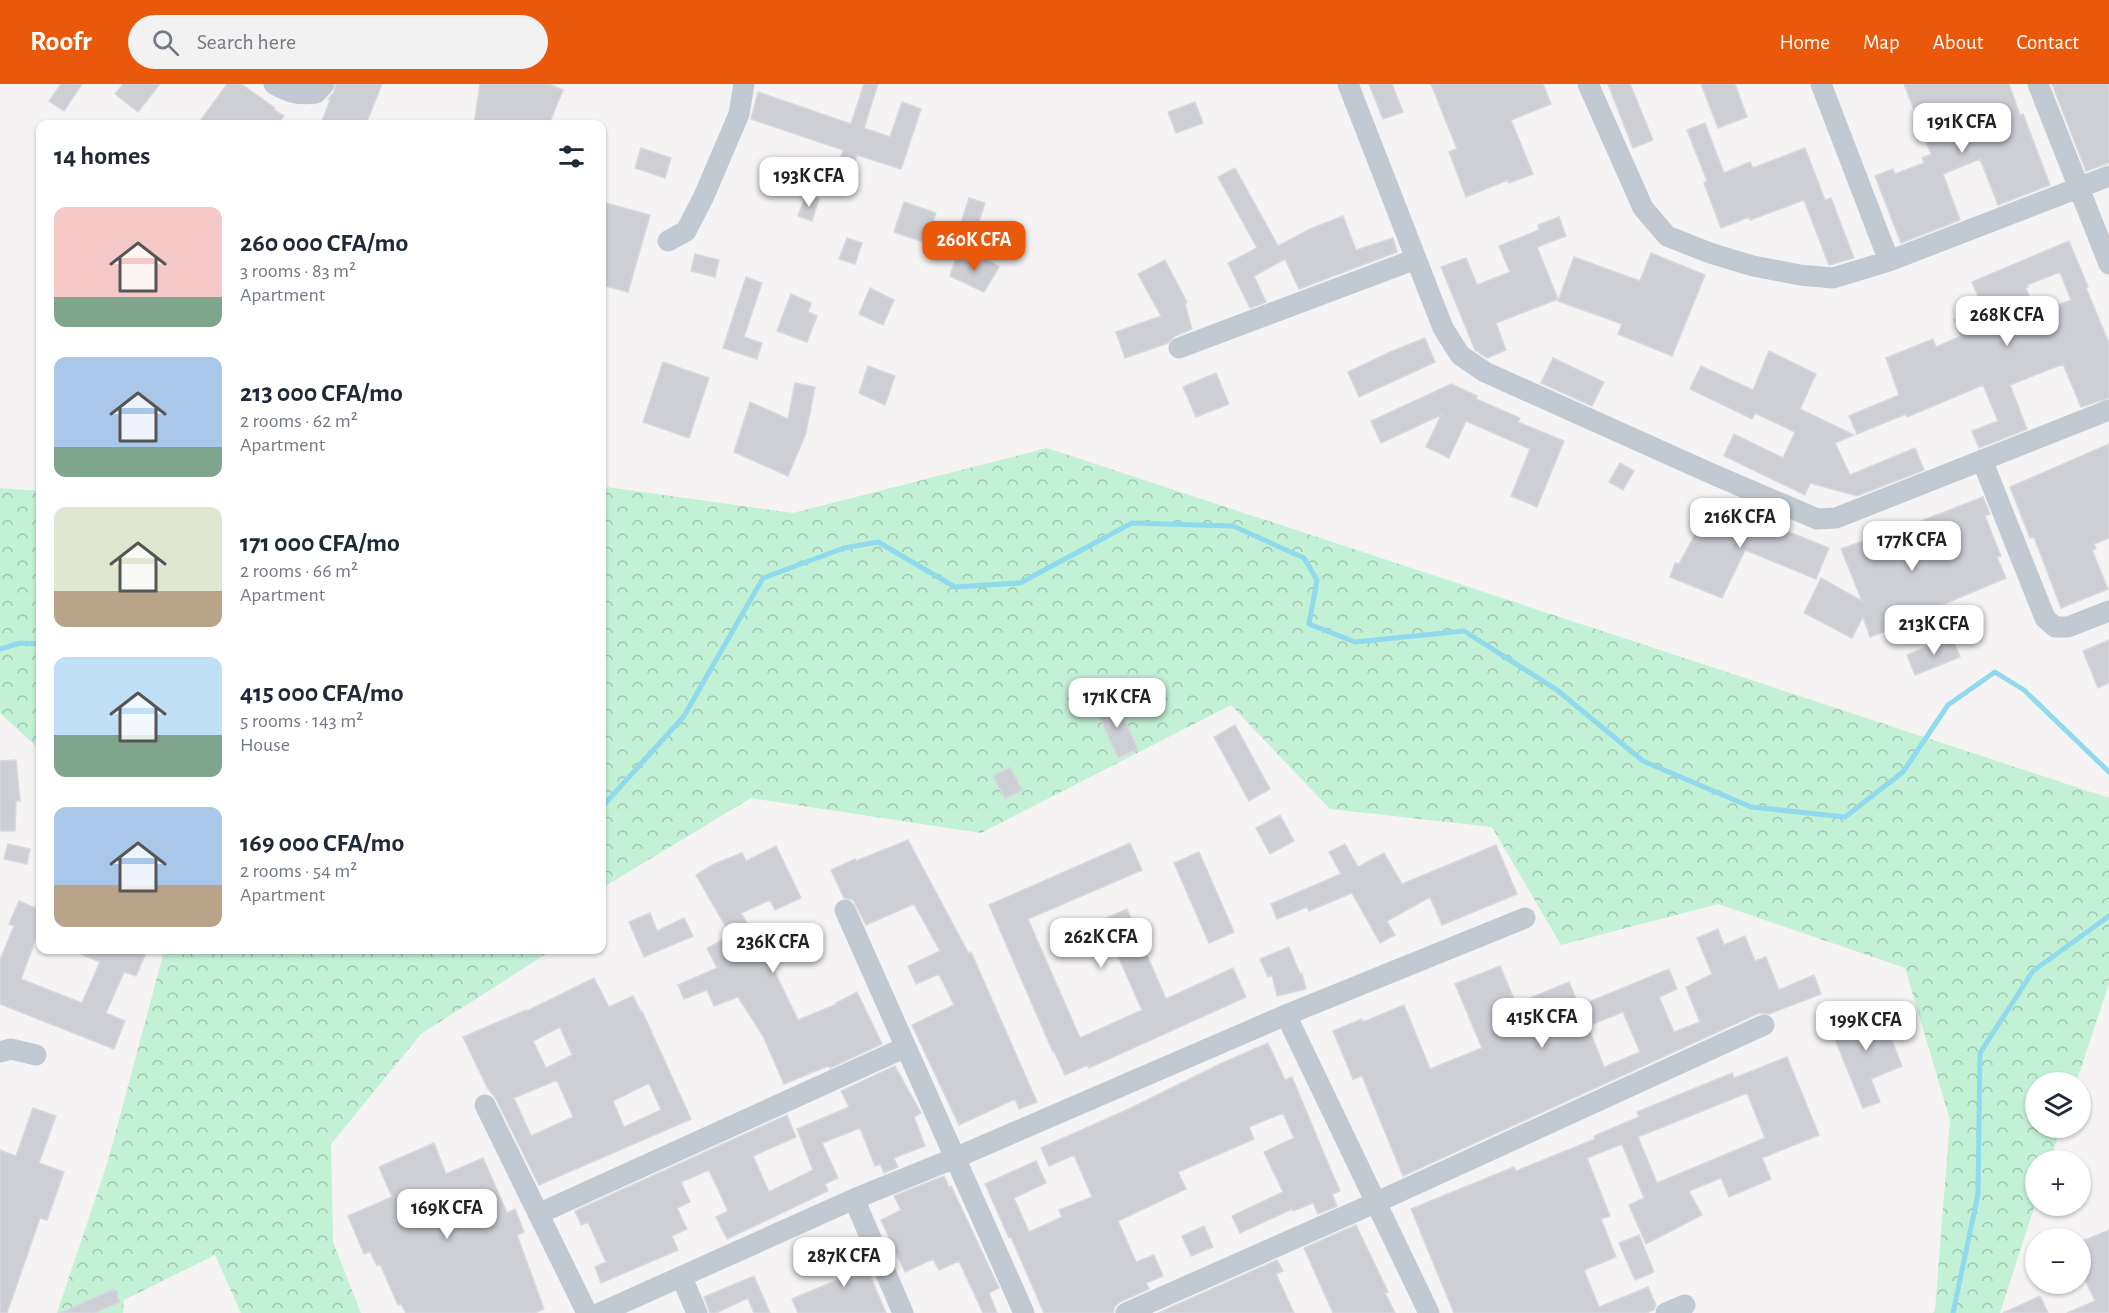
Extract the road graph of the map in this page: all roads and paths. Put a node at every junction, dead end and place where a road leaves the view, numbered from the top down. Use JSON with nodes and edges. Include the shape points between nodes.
{"nodes":[{"id":1,"x":274,"y":84,"type":"edge"},
{"id":2,"x":324,"y":84,"type":"edge"},
{"id":3,"x":744,"y":84,"type":"edge"},
{"id":4,"x":1348,"y":84,"type":"edge"},
{"id":5,"x":1588,"y":84,"type":"edge"},
{"id":6,"x":1821,"y":84,"type":"edge"},
{"id":7,"x":2038,"y":84,"type":"edge"},
{"id":8,"x":2109,"y":176,"type":"edge"},
{"id":9,"x":2080,"y":187,"type":"junction"},
{"id":10,"x":668,"y":241,"type":"dead end"},
{"id":11,"x":1416,"y":259,"type":"junction"},
{"id":12,"x":1889,"y":261,"type":"junction"},
{"id":13,"x":2109,"y":264,"type":"edge"},
{"id":14,"x":1179,"y":348,"type":"dead end"},
{"id":15,"x":2109,"y":410,"type":"edge"},
{"id":16,"x":1982,"y":460,"type":"junction"},
{"id":17,"x":2109,"y":611,"type":"edge"},
{"id":18,"x":846,"y":910,"type":"dead end"},
{"id":19,"x":1525,"y":918,"type":"dead end"},
{"id":20,"x":1286,"y":1015,"type":"junction"},
{"id":21,"x":1764,"y":1025,"type":"dead end"},
{"id":22,"x":906,"y":1047,"type":"junction"},
{"id":23,"x":0,"y":1052,"type":"edge"},
{"id":24,"x":36,"y":1055,"type":"dead end"},
{"id":25,"x":485,"y":1105,"type":"dead end"},
{"id":26,"x":955,"y":1158,"type":"junction"},
{"id":27,"x":854,"y":1199,"type":"junction"},
{"id":28,"x":1377,"y":1202,"type":"junction"},
{"id":29,"x":538,"y":1214,"type":"junction"},
{"id":30,"x":682,"y":1278,"type":"junction"},
{"id":31,"x":587,"y":1313,"type":"edge"},
{"id":32,"x":600,"y":1313,"type":"edge"},
{"id":33,"x":697,"y":1313,"type":"edge"},
{"id":34,"x":903,"y":1313,"type":"edge"},
{"id":35,"x":1024,"y":1313,"type":"edge"},
{"id":36,"x":1126,"y":1313,"type":"edge"},
{"id":37,"x":1429,"y":1313,"type":"edge"}],
"edges":[{"from":1,"to":2,"type":"street","via":[[302,94],[316,93]]},
{"from":3,"to":10,"type":"street","via":[[739,114],[704,196],[686,231]]},
{"from":4,"to":11,"type":"street"},
{"from":5,"to":12,"type":"street","via":[[1642,208],[1667,236],[1753,266],[1800,275],[1833,278]]},
{"from":6,"to":12,"type":"street"},
{"from":7,"to":9,"type":"street"},
{"from":8,"to":9,"type":"street"},
{"from":9,"to":12,"type":"street"},
{"from":9,"to":13,"type":"street"},
{"from":11,"to":14,"type":"street"},
{"from":11,"to":16,"type":"street","via":[[1443,328],[1461,355],[1485,372],[1817,519],[1836,519]]},
{"from":15,"to":16,"type":"street"},
{"from":16,"to":17,"type":"street","via":[[2045,618],[2055,627],[2068,627]]},
{"from":18,"to":22,"type":"street"},
{"from":19,"to":20,"type":"street"},
{"from":20,"to":26,"type":"street"},
{"from":20,"to":28,"type":"street"},
{"from":21,"to":28,"type":"street"},
{"from":22,"to":26,"type":"street"},
{"from":22,"to":29,"type":"street"},
{"from":23,"to":24,"type":"street","via":[[11,1049]]},
{"from":25,"to":29,"type":"street"},
{"from":26,"to":27,"type":"street"},
{"from":26,"to":35,"type":"street"},
{"from":27,"to":30,"type":"street"},
{"from":27,"to":34,"type":"street"},
{"from":28,"to":36,"type":"street"},
{"from":28,"to":37,"type":"street"},
{"from":29,"to":31,"type":"street"},
{"from":30,"to":32,"type":"street"},
{"from":30,"to":33,"type":"street"}]}
